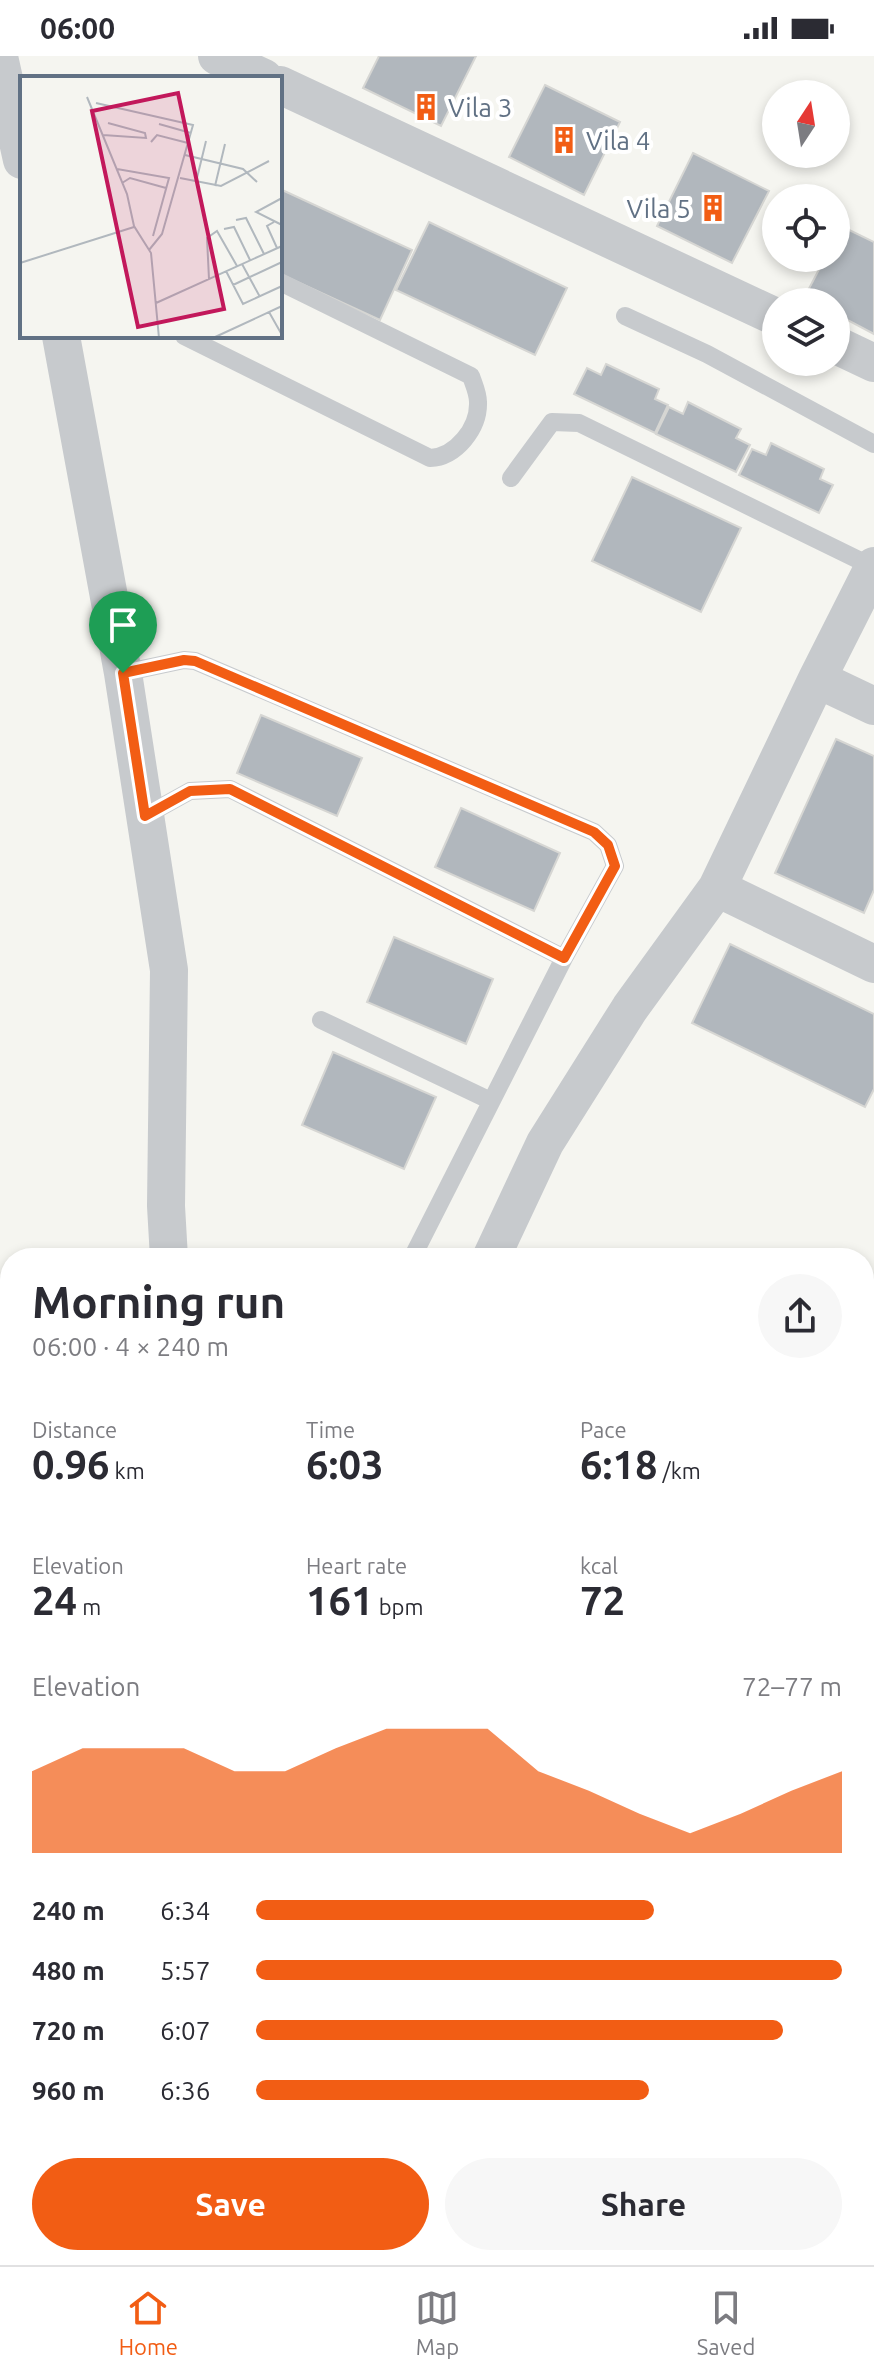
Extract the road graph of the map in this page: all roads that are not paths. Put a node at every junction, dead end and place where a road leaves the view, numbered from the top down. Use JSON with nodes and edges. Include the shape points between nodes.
{"nodes":[{"id":1,"x":217,"y":56,"type":"edge"},
{"id":2,"x":0,"y":61,"type":"edge"},
{"id":3,"x":260,"y":76,"type":"edge"},
{"id":4,"x":282,"y":86,"type":"edge"},
{"id":5,"x":20,"y":151,"type":"edge"},
{"id":6,"x":282,"y":283,"type":"edge"},
{"id":7,"x":762,"y":310,"type":"edge"},
{"id":8,"x":625,"y":316,"type":"dead end"},
{"id":9,"x":61,"y":338,"type":"edge"},
{"id":10,"x":188,"y":338,"type":"edge"},
{"id":11,"x":850,"y":352,"type":"edge"},
{"id":12,"x":874,"y":363,"type":"edge"},
{"id":13,"x":874,"y":444,"type":"edge"},
{"id":14,"x":511,"y":478,"type":"dead end"},
{"id":15,"x":874,"y":566,"type":"edge"},
{"id":16,"x":123,"y":673,"type":"junction"},
{"id":17,"x":817,"y":679,"type":"junction"},
{"id":18,"x":874,"y":706,"type":"edge"},
{"id":19,"x":145,"y":816,"type":"junction"},
{"id":20,"x":717,"y":888,"type":"junction"},
{"id":21,"x":871,"y":955,"type":"edge"},
{"id":22,"x":564,"y":958,"type":"junction"},
{"id":23,"x":321,"y":1020,"type":"dead end"},
{"id":24,"x":491,"y":1101,"type":"junction"},
{"id":25,"x":168,"y":1248,"type":"edge"},
{"id":26,"x":417,"y":1248,"type":"edge"},
{"id":27,"x":496,"y":1248,"type":"edge"}],
"edges":[{"from":1,"to":3,"type":"street"},
{"from":2,"to":5,"type":"street"},
{"from":4,"to":7,"type":"street"},
{"from":6,"to":10,"type":"lane","via":[[471,376],[479,400],[471,430],[442,457],[430,458]]},
{"from":8,"to":13,"type":"lane"},
{"from":9,"to":16,"type":"street"},
{"from":11,"to":12,"type":"street"},
{"from":14,"to":15,"type":"lane","via":[[552,422],[579,423]]},
{"from":15,"to":17,"type":"street"},
{"from":16,"to":19,"type":"street"},
{"from":16,"to":22,"type":"lane","via":[[195,661],[594,832],[608,845],[615,866]]},
{"from":17,"to":18,"type":"street"},
{"from":17,"to":20,"type":"street"},
{"from":19,"to":22,"type":"lane","via":[[190,791],[230,789]]},
{"from":19,"to":25,"type":"street","via":[[169,970]]},
{"from":20,"to":21,"type":"street"},
{"from":20,"to":27,"type":"street","via":[[630,1008],[545,1143]]},
{"from":22,"to":24,"type":"lane"},
{"from":23,"to":24,"type":"lane"},
{"from":24,"to":26,"type":"lane"}]}
